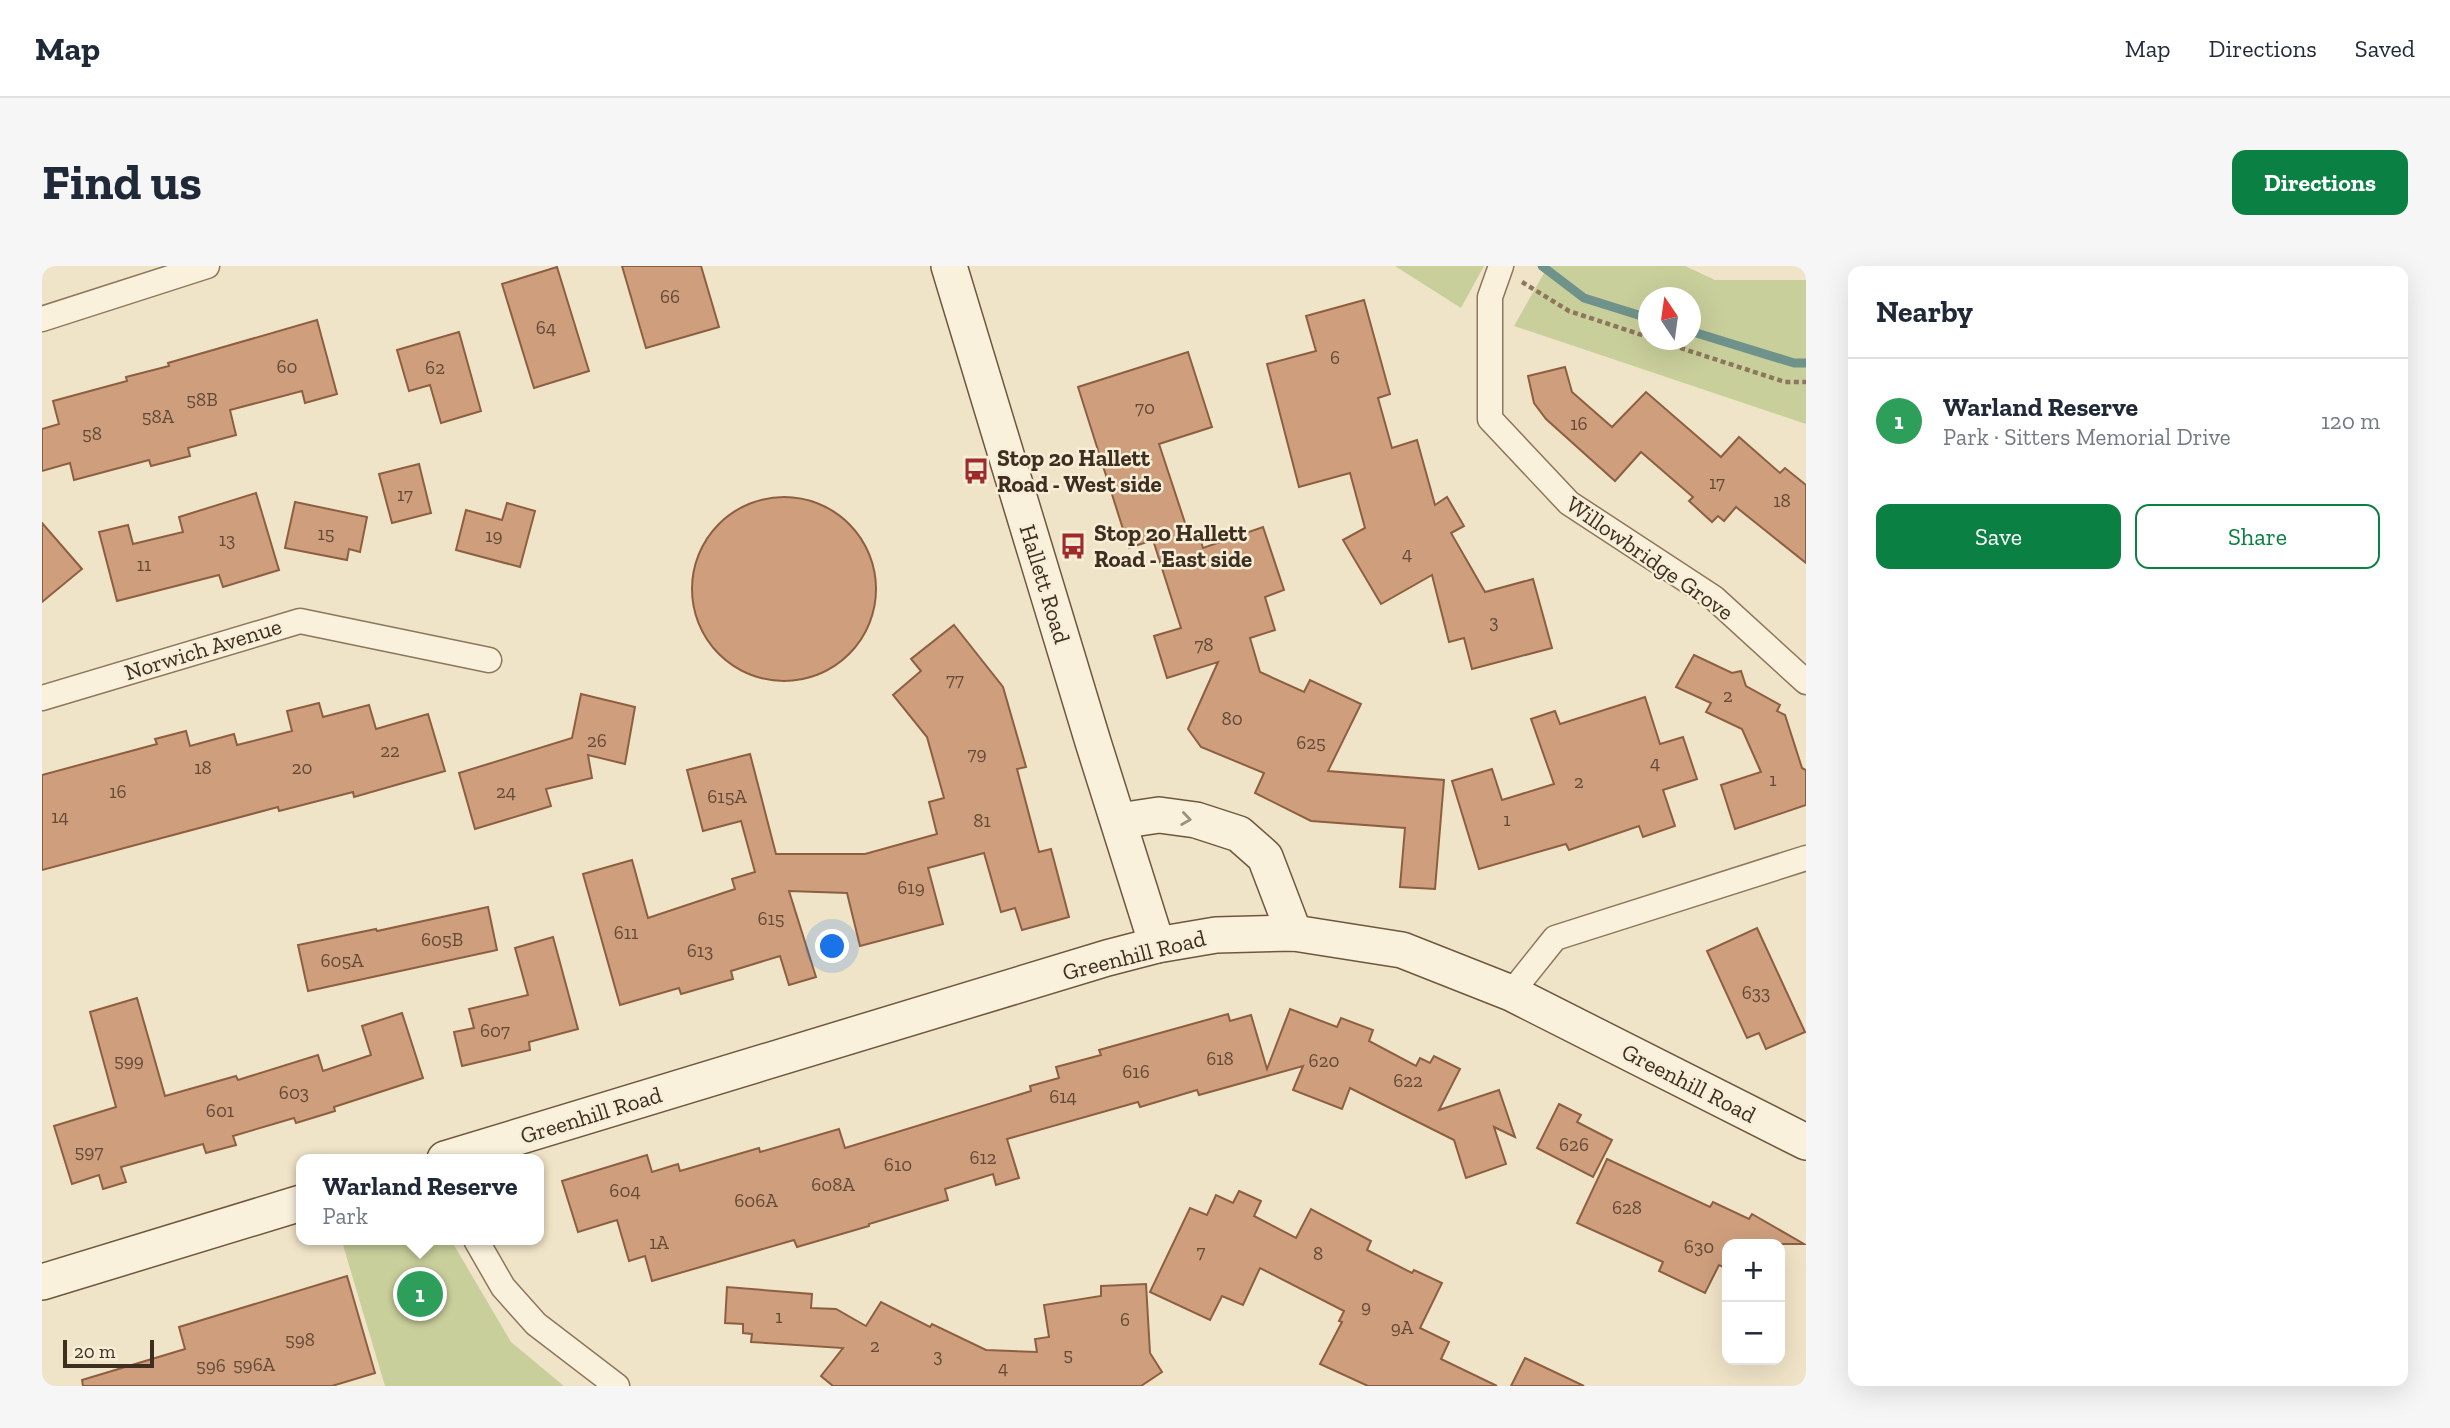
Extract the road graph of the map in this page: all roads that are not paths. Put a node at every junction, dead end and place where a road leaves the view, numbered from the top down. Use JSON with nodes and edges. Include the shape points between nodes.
{"nodes":[{"id":1,"x":207,"y":266,"type":"edge"},
{"id":2,"x":950,"y":266,"type":"edge"},
{"id":3,"x":1500,"y":267,"type":"edge"},
{"id":4,"x":42,"y":319,"type":"edge"},
{"id":5,"x":489,"y":660,"type":"dead end"},
{"id":6,"x":1806,"y":682,"type":"edge"},
{"id":7,"x":42,"y":698,"type":"edge"},
{"id":8,"x":1119,"y":821,"type":"junction"},
{"id":9,"x":1806,"y":858,"type":"edge"},
{"id":10,"x":1294,"y":933,"type":"junction"},
{"id":11,"x":1157,"y":945,"type":"junction"},
{"id":12,"x":1511,"y":993,"type":"junction"},
{"id":13,"x":1806,"y":1142,"type":"edge"},
{"id":14,"x":462,"y":1154,"type":"edge"},
{"id":15,"x":296,"y":1205,"type":"edge"},
{"id":16,"x":479,"y":1245,"type":"edge"},
{"id":17,"x":42,"y":1282,"type":"edge"},
{"id":18,"x":617,"y":1386,"type":"edge"}],
"edges":[{"from":1,"to":4,"type":"street"},
{"from":2,"to":8,"type":"main road","name":"Hallett Road"},
{"from":3,"to":6,"type":"street","name":"Willowbridge Grove","via":[[1490,297],[1490,419],[1569,503],[1714,598]]},
{"from":5,"to":7,"type":"street","name":"Norwich Avenue","via":[[300,621]]},
{"from":8,"to":10,"type":"main road","one_way":true,"via":[[1159,816],[1196,820],[1239,834],[1265,857]]},
{"from":8,"to":11,"type":"main road","name":"Hallett Road"},
{"from":9,"to":12,"type":"street","via":[[1555,938]]},
{"from":10,"to":11,"type":"main road","name":"Greenhill Road","via":[[1216,935]]},
{"from":10,"to":12,"type":"main road","name":"Greenhill Road","via":[[1402,950]]},
{"from":11,"to":14,"type":"main road","name":"Greenhill Road"},
{"from":12,"to":13,"type":"main road","name":"Greenhill Road"},
{"from":15,"to":17,"type":"main road"},
{"from":16,"to":18,"type":"street","via":[[503,1287],[536,1324]]}]}
